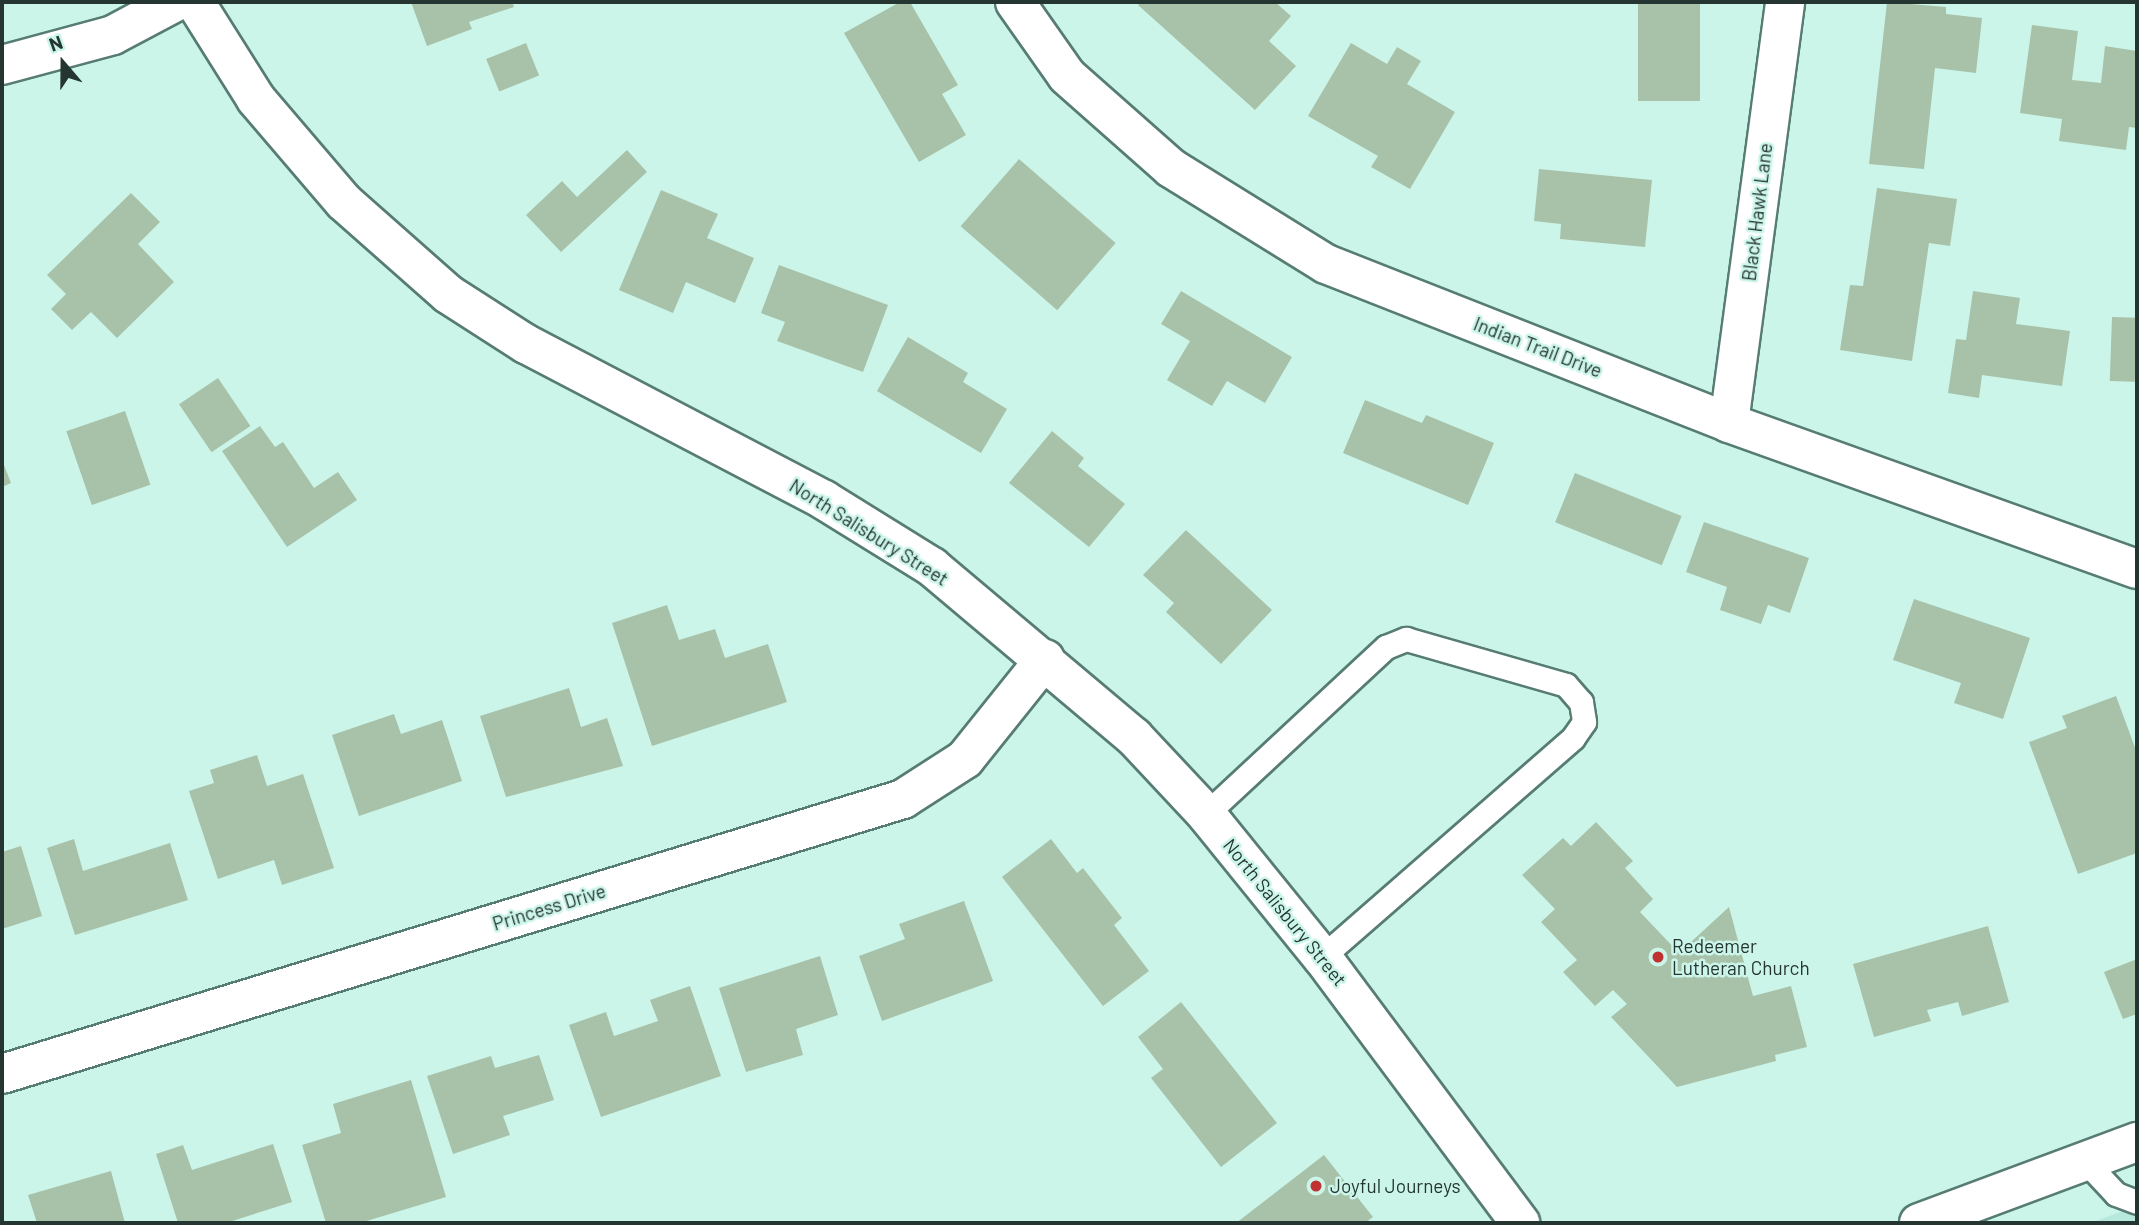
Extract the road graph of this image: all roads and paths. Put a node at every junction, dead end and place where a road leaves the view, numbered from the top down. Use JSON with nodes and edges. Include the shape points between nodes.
{"nodes":[{"id":1,"x":175,"y":2,"type":"edge"},
{"id":2,"x":195,"y":2,"type":"edge"},
{"id":3,"x":1014,"y":2,"type":"edge"},
{"id":4,"x":1784,"y":2,"type":"edge"},
{"id":5,"x":2,"y":65,"type":"edge"},
{"id":6,"x":1729,"y":423,"type":"junction"},
{"id":7,"x":2137,"y":569,"type":"edge"},
{"id":8,"x":1045,"y":659,"type":"junction"},
{"id":9,"x":1206,"y":814,"type":"junction"},
{"id":10,"x":1322,"y":957,"type":"junction"},
{"id":11,"x":2,"y":1074,"type":"edge"},
{"id":12,"x":2137,"y":1142,"type":"edge"},
{"id":13,"x":2085,"y":1161,"type":"junction"},
{"id":14,"x":2137,"y":1202,"type":"edge"},
{"id":15,"x":1520,"y":1223,"type":"edge"},
{"id":16,"x":1919,"y":1223,"type":"edge"}],
"edges":[{"from":1,"to":5,"type":"street","via":[[113,35]]},
{"from":2,"to":8,"type":"street","name":"North Salisbury Street","via":[[256,99],[344,202],[448,294],[526,344],[824,500],[932,567]]},
{"from":3,"to":6,"type":"street","name":"Indian Trail Drive","via":[[1068,76],[1171,167],[1326,264]]},
{"from":4,"to":6,"type":"street","name":"Black Hawk Lane"},
{"from":6,"to":7,"type":"street","name":"Indian Trail Drive"},
{"from":8,"to":9,"type":"street","name":"North Salisbury Street","via":[[1135,737]]},
{"from":8,"to":11,"type":"street","name":"Princess Drive","via":[[965,759],[903,799]]},
{"from":9,"to":10,"type":"street","name":"North Salisbury Street"},
{"from":9,"to":10,"type":"lane","via":[[1386,647],[1406,639],[1566,685],[1581,702],[1584,722],[1573,738]]},
{"from":10,"to":15,"type":"street","name":"North Salisbury Street"},
{"from":12,"to":13,"type":"street"},
{"from":13,"to":14,"type":"lane","via":[[2116,1194]]},
{"from":13,"to":16,"type":"street"}]}
